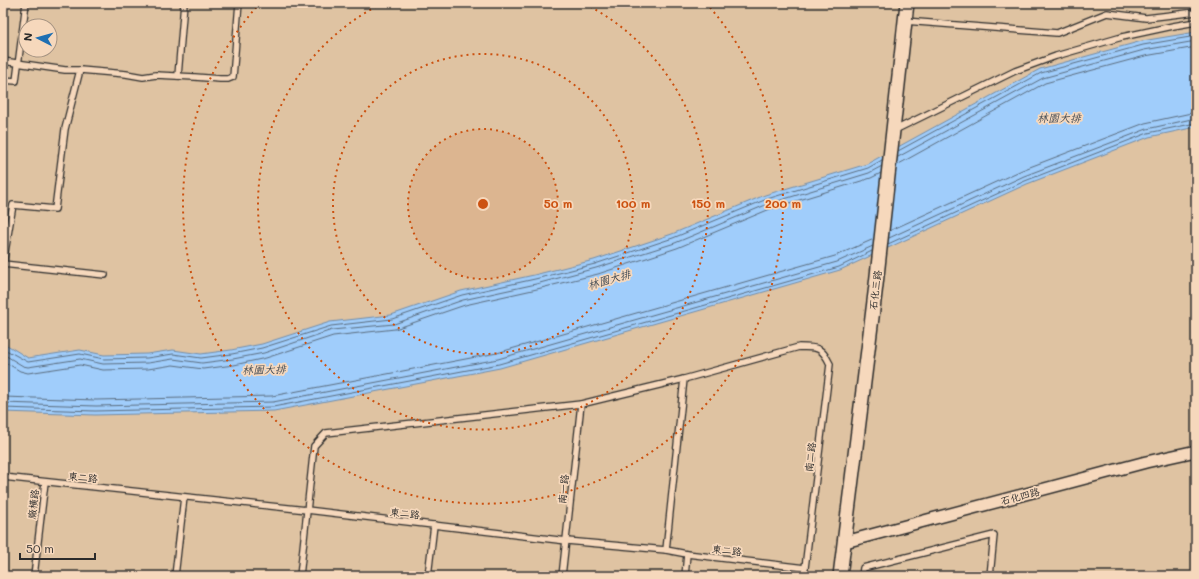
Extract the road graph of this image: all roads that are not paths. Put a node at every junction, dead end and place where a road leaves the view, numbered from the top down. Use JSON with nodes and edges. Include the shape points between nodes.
{"nodes":[{"id":1,"x":26,"y":3,"type":"edge"},
{"id":2,"x":184,"y":3,"type":"edge"},
{"id":3,"x":239,"y":3,"type":"edge"},
{"id":4,"x":907,"y":3,"type":"edge"},
{"id":5,"x":1196,"y":12,"type":"edge"},
{"id":6,"x":904,"y":21,"type":"junction"},
{"id":7,"x":1196,"y":22,"type":"edge"},
{"id":8,"x":3,"y":62,"type":"edge"},
{"id":9,"x":18,"y":63,"type":"junction"},
{"id":10,"x":80,"y":70,"type":"junction"},
{"id":11,"x":178,"y":76,"type":"junction"},
{"id":12,"x":3,"y":80,"type":"edge"},
{"id":13,"x":894,"y":126,"type":"junction"},
{"id":14,"x":3,"y":264,"type":"edge"},
{"id":15,"x":105,"y":275,"type":"dead end"},
{"id":16,"x":684,"y":379,"type":"junction"},
{"id":17,"x":581,"y":404,"type":"junction"},
{"id":18,"x":1196,"y":451,"type":"edge"},
{"id":19,"x":3,"y":477,"type":"edge"},
{"id":20,"x":45,"y":482,"type":"junction"},
{"id":21,"x":184,"y":497,"type":"junction"},
{"id":22,"x":307,"y":510,"type":"junction"},
{"id":23,"x":434,"y":525,"type":"junction"},
{"id":24,"x":567,"y":541,"type":"junction"},
{"id":25,"x":845,"y":542,"type":"junction"},
{"id":26,"x":666,"y":550,"type":"junction"},
{"id":27,"x":687,"y":554,"type":"junction"},
{"id":28,"x":805,"y":568,"type":"junction"},
{"id":29,"x":34,"y":576,"type":"edge"},
{"id":30,"x":175,"y":576,"type":"edge"},
{"id":31,"x":300,"y":576,"type":"edge"},
{"id":32,"x":428,"y":576,"type":"edge"},
{"id":33,"x":562,"y":576,"type":"edge"},
{"id":34,"x":685,"y":576,"type":"edge"},
{"id":35,"x":804,"y":576,"type":"edge"},
{"id":36,"x":840,"y":576,"type":"edge"},
{"id":37,"x":862,"y":576,"type":"edge"},
{"id":38,"x":990,"y":576,"type":"edge"}],
"edges":[{"from":1,"to":9,"type":"lane"},
{"from":2,"to":11,"type":"lane"},
{"from":3,"to":11,"type":"lane","via":[[233,76],[228,79]]},
{"from":4,"to":6,"type":"street","name":"石化三路"},
{"from":5,"to":6,"type":"lane","via":[[1146,18],[1107,13],[1057,33]]},
{"from":6,"to":13,"type":"street","name":"石化三路"},
{"from":7,"to":13,"type":"lane","via":[[1122,37],[1056,56],[1015,71]]},
{"from":8,"to":9,"type":"lane"},
{"from":9,"to":10,"type":"lane"},
{"from":9,"to":12,"type":"lane","via":[[16,81]]},
{"from":10,"to":11,"type":"lane","via":[[143,77]]},
{"from":10,"to":14,"type":"lane","via":[[65,128],[55,209],[13,205]]},
{"from":13,"to":25,"type":"street","name":"石化三路"},
{"from":14,"to":15,"type":"lane"},
{"from":16,"to":17,"type":"lane"},
{"from":16,"to":26,"type":"lane"},
{"from":16,"to":28,"type":"lane","name":"南二路","via":[[799,347],[813,347],[825,354],[830,364]]},
{"from":17,"to":22,"type":"lane","via":[[326,433],[314,446]]},
{"from":17,"to":24,"type":"lane","name":"南一路"},
{"from":18,"to":25,"type":"street","name":"石化四路"},
{"from":19,"to":20,"type":"lane","name":"東二路"},
{"from":20,"to":21,"type":"lane","name":"東二路"},
{"from":20,"to":29,"type":"lane","name":"廠橫路"},
{"from":21,"to":22,"type":"lane","name":"東二路"},
{"from":21,"to":30,"type":"lane"},
{"from":22,"to":23,"type":"lane","name":"東二路"},
{"from":22,"to":31,"type":"lane"},
{"from":23,"to":24,"type":"lane","name":"東二路"},
{"from":23,"to":32,"type":"lane"},
{"from":24,"to":26,"type":"lane","name":"東二路"},
{"from":24,"to":33,"type":"lane","name":"南一路"},
{"from":25,"to":36,"type":"street","name":"石化三路"},
{"from":26,"to":27,"type":"lane","name":"東二路"},
{"from":27,"to":28,"type":"lane","name":"東二路"},
{"from":27,"to":34,"type":"lane"},
{"from":28,"to":35,"type":"lane","name":"南二路"},
{"from":37,"to":38,"type":"lane","via":[[863,568],[994,535]]}]}
